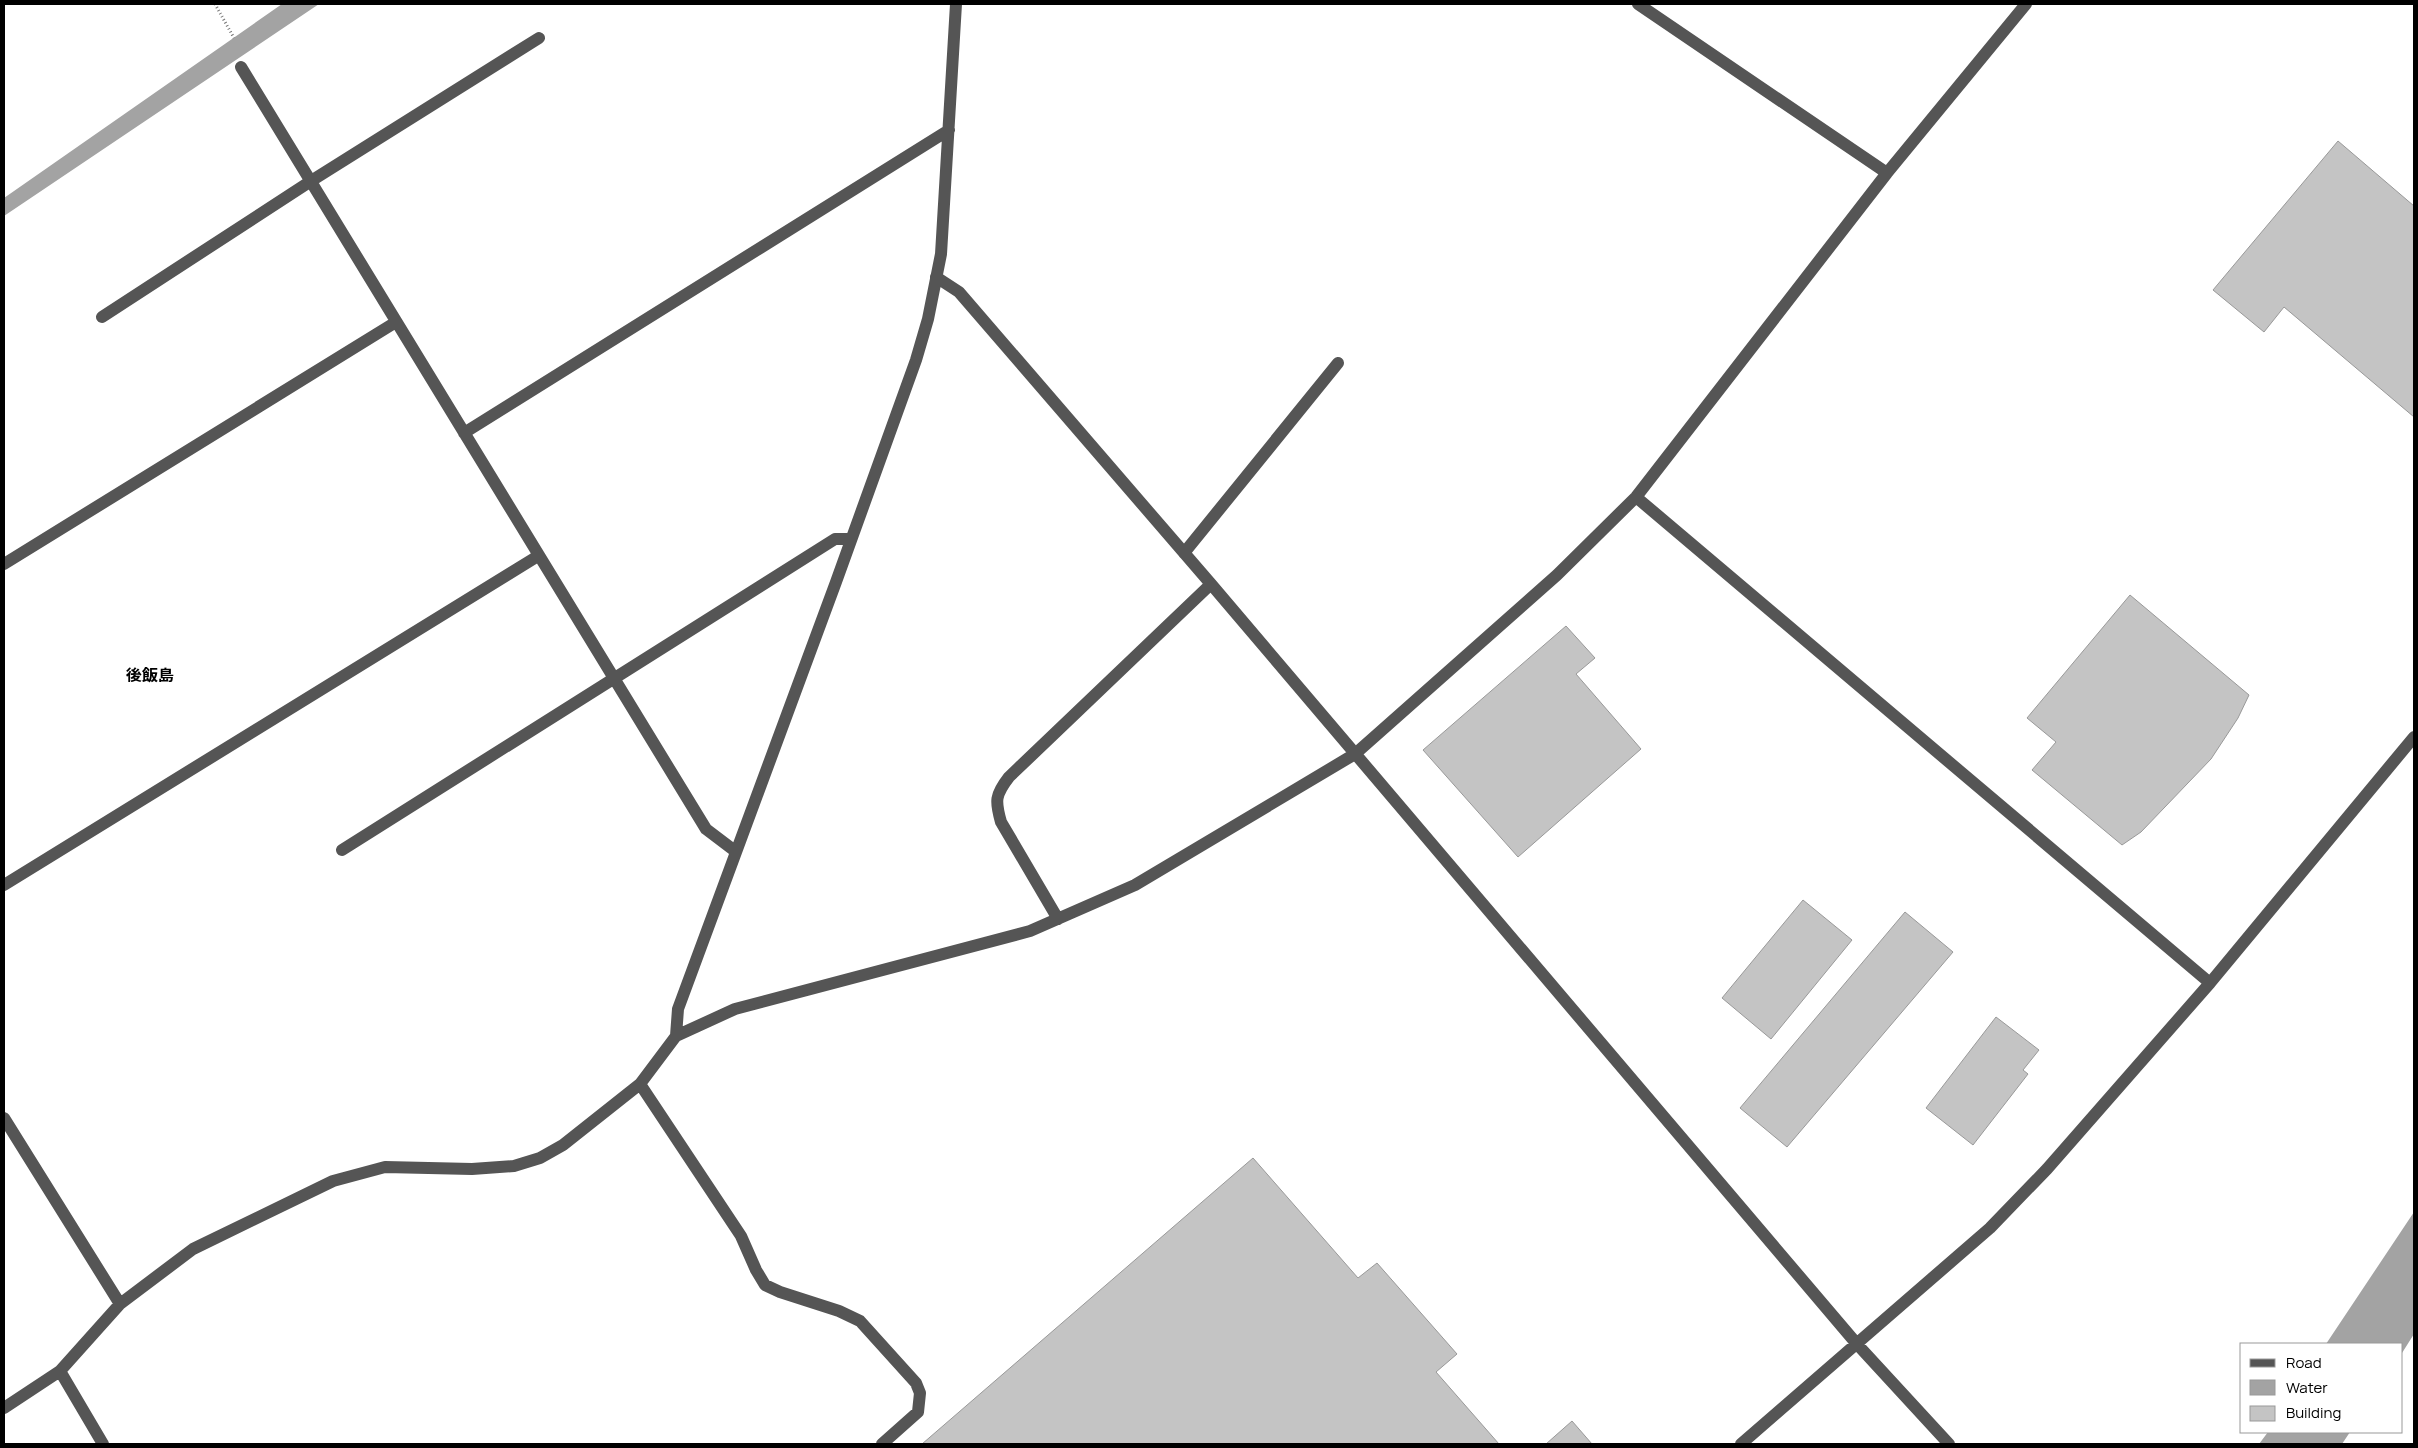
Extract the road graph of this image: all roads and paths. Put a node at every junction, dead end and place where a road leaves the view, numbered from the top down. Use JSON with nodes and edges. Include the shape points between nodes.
{"nodes":[{"id":1,"x":215,"y":4,"type":"edge"},
{"id":2,"x":956,"y":4,"type":"edge"},
{"id":3,"x":1638,"y":4,"type":"edge"},
{"id":4,"x":2026,"y":4,"type":"edge"},
{"id":5,"x":233,"y":32,"type":"dead end"},
{"id":6,"x":539,"y":38,"type":"dead end"},
{"id":7,"x":241,"y":67,"type":"dead end"},
{"id":8,"x":949,"y":130,"type":"junction"},
{"id":9,"x":1887,"y":173,"type":"junction"},
{"id":10,"x":311,"y":181,"type":"junction"},
{"id":11,"x":936,"y":277,"type":"junction"},
{"id":12,"x":102,"y":318,"type":"dead end"},
{"id":13,"x":396,"y":322,"type":"junction"},
{"id":14,"x":1338,"y":362,"type":"dead end"},
{"id":15,"x":464,"y":433,"type":"junction"},
{"id":16,"x":1636,"y":496,"type":"junction"},
{"id":17,"x":851,"y":538,"type":"junction"},
{"id":18,"x":1184,"y":553,"type":"junction"},
{"id":19,"x":538,"y":556,"type":"junction"},
{"id":20,"x":4,"y":564,"type":"edge"},
{"id":21,"x":1211,"y":584,"type":"junction"},
{"id":22,"x":613,"y":678,"type":"junction"},
{"id":23,"x":2414,"y":737,"type":"edge"},
{"id":24,"x":1355,"y":754,"type":"junction"},
{"id":25,"x":342,"y":850,"type":"dead end"},
{"id":26,"x":735,"y":851,"type":"junction"},
{"id":27,"x":4,"y":885,"type":"edge"},
{"id":28,"x":1058,"y":919,"type":"junction"},
{"id":29,"x":2210,"y":983,"type":"junction"},
{"id":30,"x":676,"y":1036,"type":"junction"},
{"id":31,"x":640,"y":1084,"type":"junction"},
{"id":32,"x":4,"y":1118,"type":"edge"},
{"id":33,"x":120,"y":1304,"type":"junction"},
{"id":34,"x":1856,"y":1343,"type":"junction"},
{"id":35,"x":60,"y":1371,"type":"junction"},
{"id":36,"x":4,"y":1408,"type":"edge"},
{"id":37,"x":103,"y":1444,"type":"edge"},
{"id":38,"x":882,"y":1444,"type":"edge"},
{"id":39,"x":1741,"y":1444,"type":"edge"},
{"id":40,"x":1949,"y":1444,"type":"edge"}],
"edges":[{"from":1,"to":5,"type":"path"},
{"from":2,"to":8,"type":"street"},
{"from":3,"to":9,"type":"street"},
{"from":4,"to":9,"type":"street"},
{"from":6,"to":10,"type":"street"},
{"from":7,"to":10,"type":"street"},
{"from":8,"to":11,"type":"street"},
{"from":8,"to":15,"type":"street"},
{"from":9,"to":16,"type":"street"},
{"from":10,"to":12,"type":"street"},
{"from":10,"to":13,"type":"street"},
{"from":11,"to":17,"type":"street","via":[[916,360]]},
{"from":11,"to":18,"type":"street","via":[[958,292]]},
{"from":13,"to":15,"type":"street"},
{"from":13,"to":20,"type":"street"},
{"from":14,"to":18,"type":"street"},
{"from":15,"to":19,"type":"street"},
{"from":16,"to":24,"type":"street","via":[[1557,575]]},
{"from":16,"to":29,"type":"street"},
{"from":17,"to":22,"type":"street","via":[[835,540]]},
{"from":17,"to":26,"type":"street"},
{"from":18,"to":21,"type":"street"},
{"from":19,"to":22,"type":"street"},
{"from":19,"to":27,"type":"street"},
{"from":21,"to":24,"type":"street"},
{"from":21,"to":28,"type":"street","via":[[999,790],[996,804],[1001,822]]},
{"from":22,"to":25,"type":"street"},
{"from":22,"to":26,"type":"street","via":[[706,829]]},
{"from":23,"to":29,"type":"street"},
{"from":24,"to":28,"type":"street","via":[[1135,885]]},
{"from":24,"to":34,"type":"street"},
{"from":26,"to":30,"type":"street","via":[[678,1009]]},
{"from":28,"to":30,"type":"street","via":[[1030,931],[735,1009]]},
{"from":29,"to":34,"type":"street","via":[[1990,1228]]},
{"from":30,"to":31,"type":"street"},
{"from":31,"to":33,"type":"street","via":[[563,1145],[540,1158],[514,1166],[472,1169],[386,1166],[333,1181],[193,1250]]},
{"from":31,"to":38,"type":"street","via":[[741,1236],[765,1285],[860,1321],[916,1383],[920,1393],[918,1412]]},
{"from":32,"to":33,"type":"street"},
{"from":33,"to":35,"type":"street"},
{"from":34,"to":39,"type":"street"},
{"from":34,"to":40,"type":"street"},
{"from":35,"to":36,"type":"street"},
{"from":35,"to":37,"type":"street"}]}
